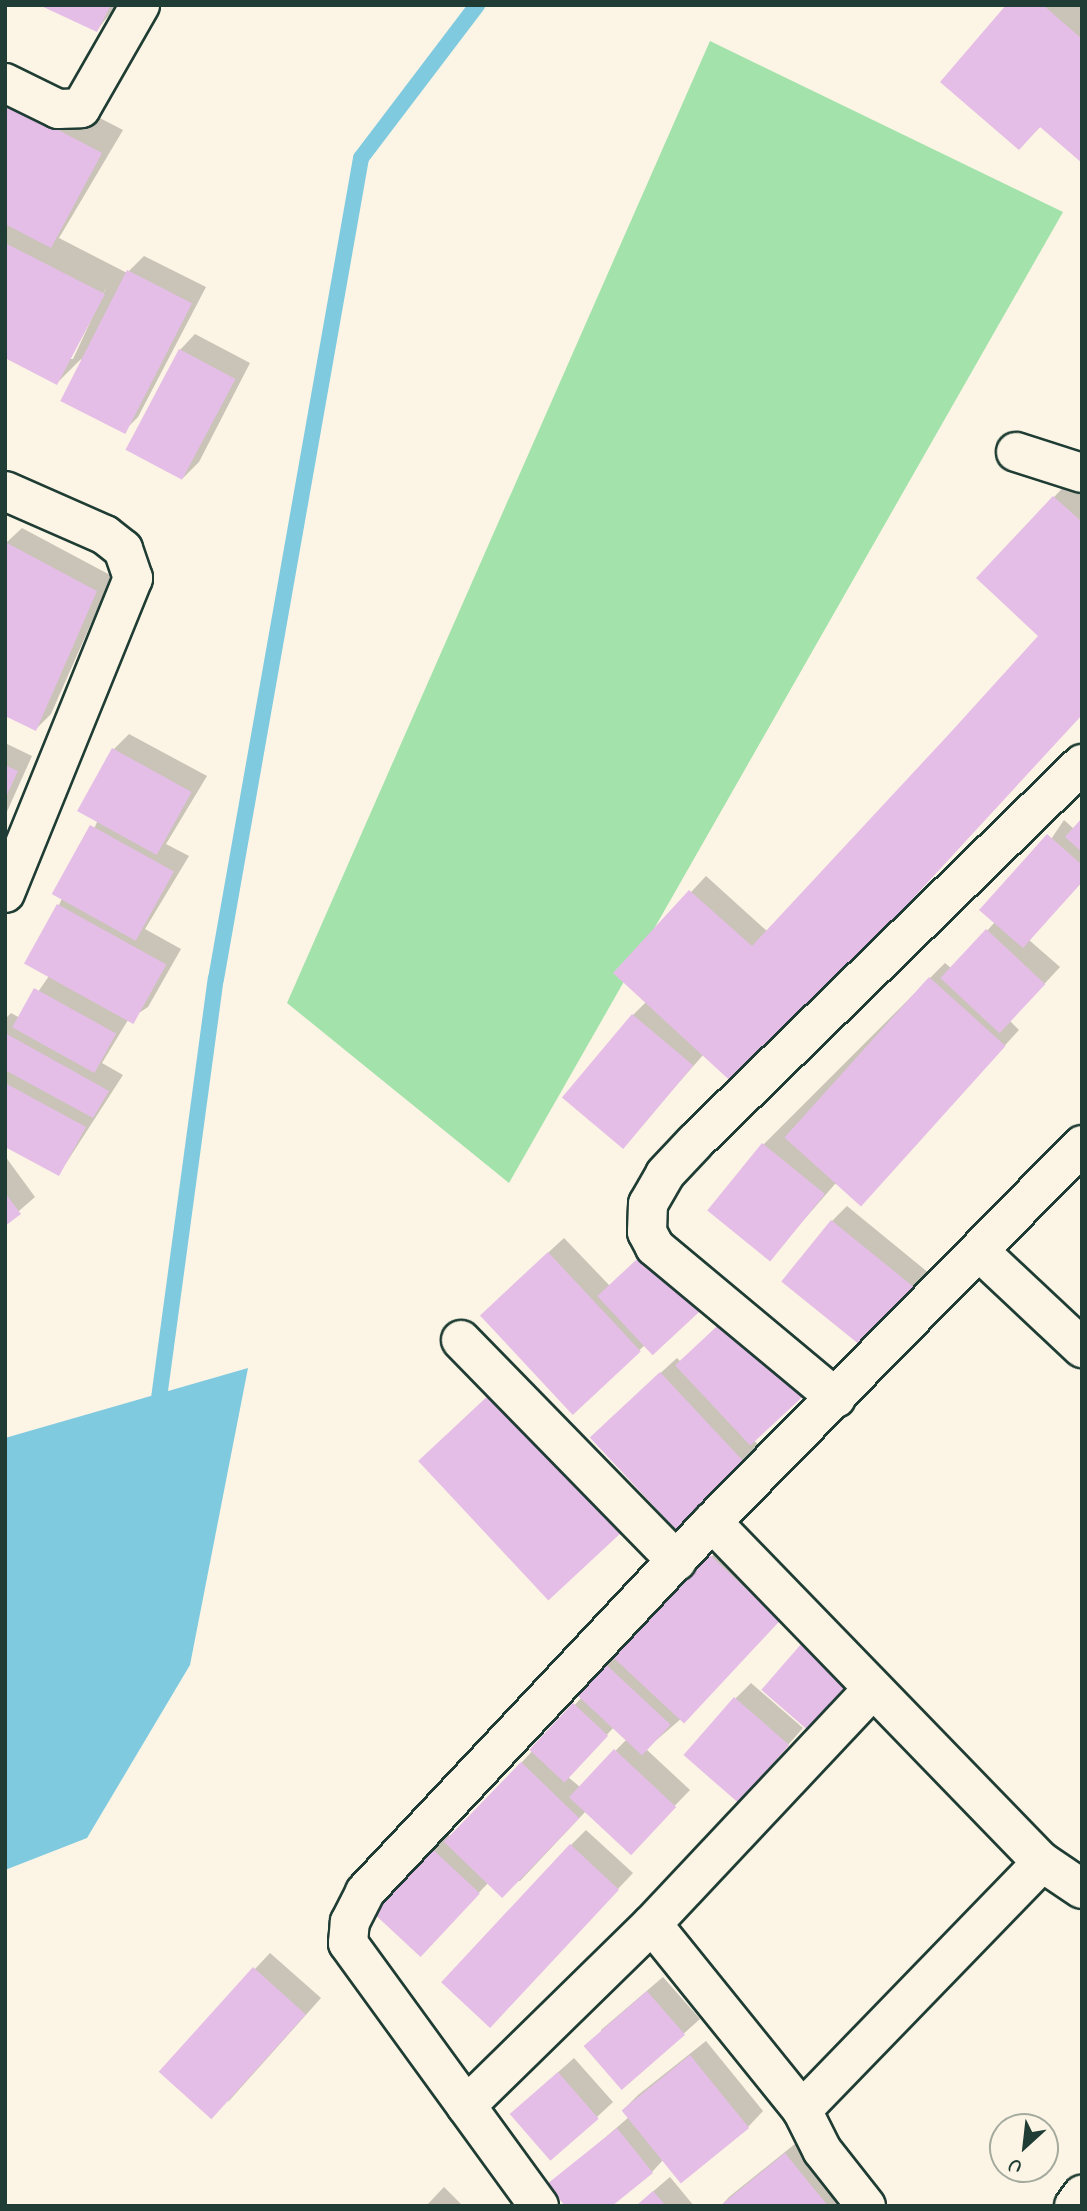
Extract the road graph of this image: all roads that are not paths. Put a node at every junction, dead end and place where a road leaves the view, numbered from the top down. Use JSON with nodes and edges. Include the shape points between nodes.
{"nodes":[{"id":1,"x":140,"y":5,"type":"edge"},
{"id":2,"x":5,"y":83,"type":"edge"},
{"id":3,"x":1016,"y":452,"type":"dead end"},
{"id":4,"x":1082,"y":473,"type":"edge"},
{"id":5,"x":5,"y":491,"type":"edge"},
{"id":6,"x":1082,"y":764,"type":"edge"},
{"id":7,"x":5,"y":893,"type":"edge"},
{"id":8,"x":1082,"y":1144,"type":"edge"},
{"id":9,"x":981,"y":1253,"type":"junction"},
{"id":10,"x":461,"y":1340,"type":"dead end"},
{"id":11,"x":1082,"y":1349,"type":"edge"},
{"id":12,"x":836,"y":1398,"type":"junction"},
{"id":13,"x":712,"y":1522,"type":"junction"},
{"id":14,"x":677,"y":1561,"type":"junction"},
{"id":15,"x":872,"y":1689,"type":"junction"},
{"id":16,"x":1042,"y":1862,"type":"junction"},
{"id":17,"x":1082,"y":1889,"type":"edge"},
{"id":18,"x":652,"y":1924,"type":"junction"},
{"id":19,"x":466,"y":2106,"type":"junction"},
{"id":20,"x":802,"y":2110,"type":"junction"},
{"id":21,"x":1082,"y":2195,"type":"edge"},
{"id":22,"x":539,"y":2206,"type":"edge"},
{"id":23,"x":866,"y":2206,"type":"edge"},
{"id":24,"x":1074,"y":2206,"type":"edge"}],
"edges":[{"from":1,"to":2,"type":"street","via":[[82,108],[58,109]]},
{"from":3,"to":4,"type":"street"},
{"from":5,"to":7,"type":"street","via":[[104,535],[129,560],[130,594]]},
{"from":6,"to":12,"type":"street","via":[[695,1142],[664,1174],[648,1204],[647,1231],[655,1247]]},
{"from":8,"to":9,"type":"street"},
{"from":9,"to":11,"type":"street"},
{"from":9,"to":12,"type":"street"},
{"from":10,"to":14,"type":"street"},
{"from":12,"to":13,"type":"street"},
{"from":13,"to":14,"type":"street"},
{"from":13,"to":15,"type":"street"},
{"from":14,"to":19,"type":"street","via":[[365,1892],[350,1922],[348,1942],[366,1973]]},
{"from":15,"to":16,"type":"street"},
{"from":15,"to":18,"type":"street"},
{"from":16,"to":17,"type":"street"},
{"from":16,"to":20,"type":"street"},
{"from":18,"to":19,"type":"street"},
{"from":18,"to":20,"type":"street"},
{"from":19,"to":22,"type":"street"},
{"from":20,"to":23,"type":"street","via":[[822,2150]]},
{"from":21,"to":24,"type":"street"}]}
